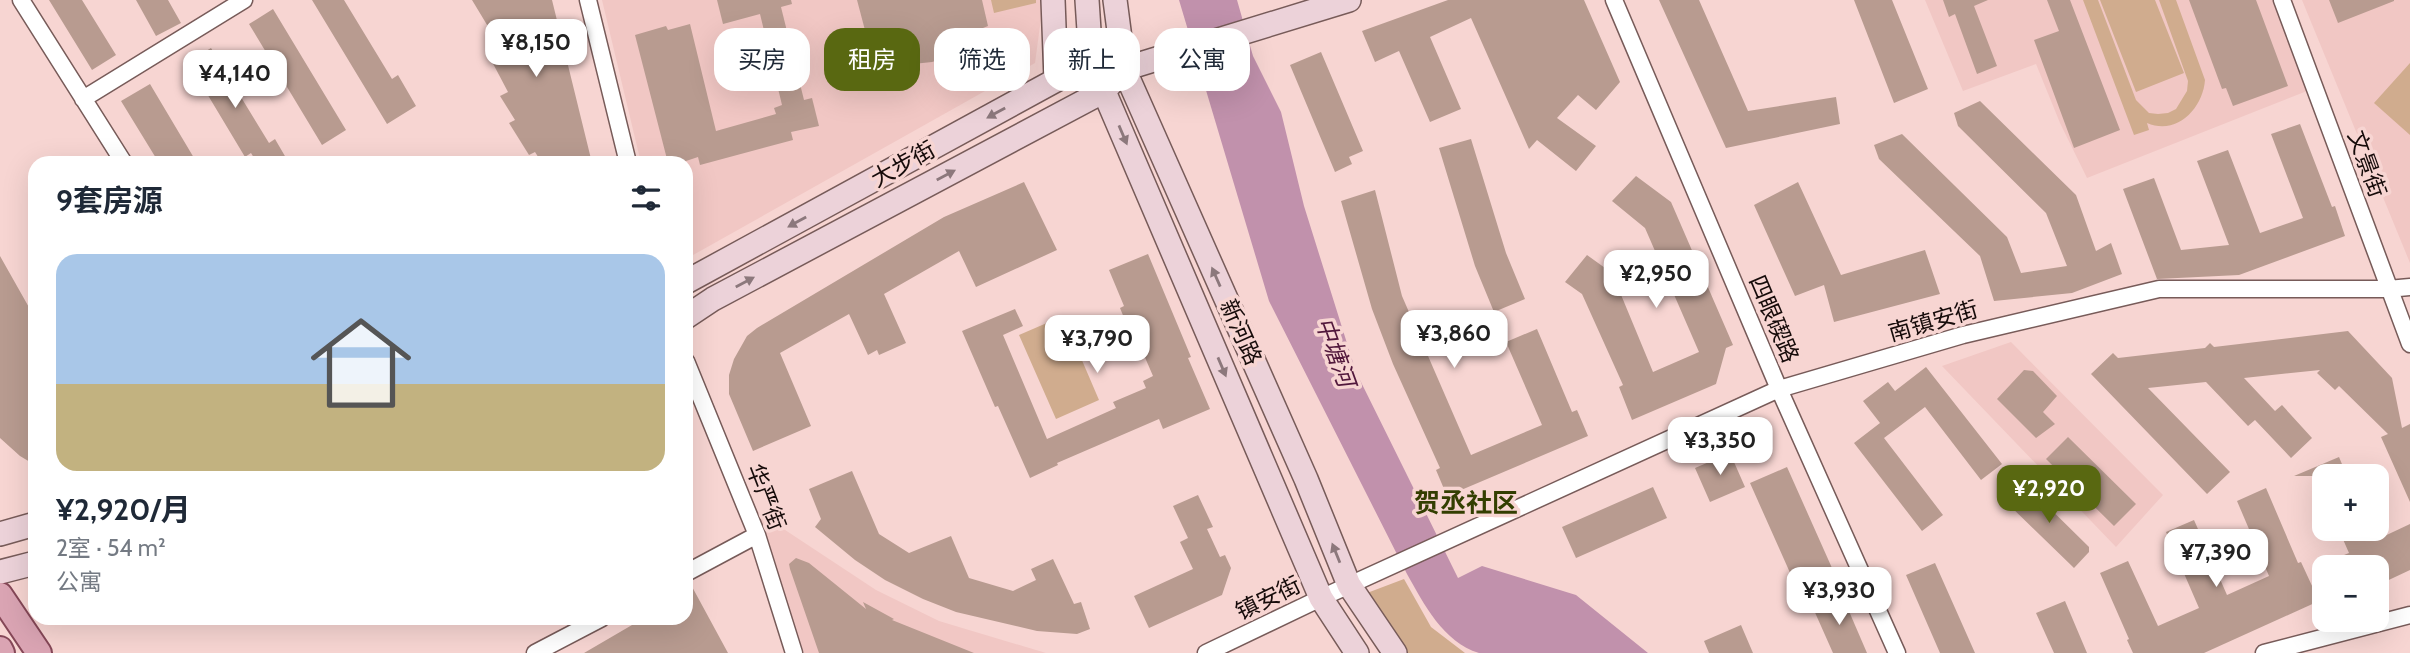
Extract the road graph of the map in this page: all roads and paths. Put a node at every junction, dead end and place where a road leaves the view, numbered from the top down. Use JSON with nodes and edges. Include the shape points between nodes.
{"nodes":[{"id":1,"x":21,"y":0,"type":"edge"},
{"id":2,"x":244,"y":0,"type":"edge"},
{"id":3,"x":588,"y":0,"type":"edge"},
{"id":4,"x":1053,"y":0,"type":"edge"},
{"id":5,"x":1087,"y":0,"type":"edge"},
{"id":6,"x":1115,"y":0,"type":"edge"},
{"id":7,"x":1349,"y":0,"type":"edge"},
{"id":8,"x":1614,"y":0,"type":"edge"},
{"id":9,"x":2282,"y":0,"type":"edge"},
{"id":10,"x":1054,"y":28,"type":"edge"},
{"id":11,"x":1089,"y":28,"type":"edge"},
{"id":12,"x":1119,"y":28,"type":"edge"},
{"id":13,"x":1140,"y":64,"type":"edge"},
{"id":14,"x":1044,"y":87,"type":"edge"},
{"id":15,"x":1104,"y":91,"type":"joint"},
{"id":16,"x":1134,"y":91,"type":"edge"},
{"id":17,"x":83,"y":99,"type":"junction"},
{"id":18,"x":120,"y":156,"type":"edge"},
{"id":19,"x":626,"y":156,"type":"edge"},
{"id":20,"x":693,"y":278,"type":"edge"},
{"id":21,"x":2410,"y":287,"type":"edge"},
{"id":22,"x":2388,"y":289,"type":"junction"},
{"id":23,"x":693,"y":312,"type":"edge"},
{"id":24,"x":2410,"y":344,"type":"edge"},
{"id":25,"x":693,"y":378,"type":"edge"},
{"id":26,"x":1779,"y":389,"type":"junction"},
{"id":27,"x":1497,"y":519,"type":"joint"},
{"id":28,"x":28,"y":526,"type":"edge"},
{"id":29,"x":0,"y":534,"type":"edge"},
{"id":30,"x":757,"y":536,"type":"junction"},
{"id":31,"x":28,"y":565,"type":"edge"},
{"id":32,"x":693,"y":569,"type":"edge"},
{"id":33,"x":0,"y":572,"type":"edge"},
{"id":34,"x":1349,"y":585,"type":"junction"},
{"id":35,"x":0,"y":595,"type":"edge"},
{"id":36,"x":1321,"y":598,"type":"junction"},
{"id":37,"x":2410,"y":615,"type":"edge"},
{"id":38,"x":589,"y":625,"type":"edge"},
{"id":39,"x":39,"y":653,"type":"edge"},
{"id":40,"x":535,"y":653,"type":"edge"},
{"id":41,"x":794,"y":653,"type":"edge"},
{"id":42,"x":1206,"y":653,"type":"edge"},
{"id":43,"x":1357,"y":653,"type":"edge"},
{"id":44,"x":1395,"y":653,"type":"edge"},
{"id":45,"x":1897,"y":653,"type":"edge"},
{"id":46,"x":2263,"y":653,"type":"edge"}],
"edges":[{"from":1,"to":17,"type":"street"},
{"from":2,"to":17,"type":"street"},
{"from":3,"to":19,"type":"street"},
{"from":4,"to":10,"type":"main road"},
{"from":5,"to":11,"type":"main road","name":"新河路"},
{"from":6,"to":12,"type":"main road","name":"新河路"},
{"from":7,"to":13,"type":"main road"},
{"from":8,"to":26,"type":"street","name":"四眼碶路"},
{"from":9,"to":22,"type":"street","name":"文景街"},
{"from":14,"to":20,"type":"main road","name":"大步街","one_way":true},
{"from":23,"to":15,"type":"main road","name":"大步街","one_way":true},
{"from":15,"to":36,"type":"main road","name":"新河路","one_way":true},
{"from":34,"to":16,"type":"main road","name":"新河路","one_way":true},
{"from":17,"to":18,"type":"street"},
{"from":21,"to":22,"type":"street","name":"南镇安街"},
{"from":22,"to":24,"type":"street","name":"文景街"},
{"from":22,"to":26,"type":"street","name":"南镇安街","via":[[2159,289],[1963,335]]},
{"from":25,"to":30,"type":"street","name":"华严街"},
{"from":26,"to":27,"type":"street","name":"南镇安街"},
{"from":26,"to":45,"type":"street","name":"四眼碶路"},
{"from":27,"to":34,"type":"street","name":"镇安街"},
{"from":28,"to":29,"type":"main road"},
{"from":30,"to":32,"type":"street"},
{"from":30,"to":41,"type":"street","name":"华严街"},
{"from":31,"to":33,"type":"main road"},
{"from":34,"to":36,"type":"street","name":"镇安街"},
{"from":34,"to":44,"type":"main road","name":"新河路"},
{"from":35,"to":39,"type":"main road"},
{"from":36,"to":42,"type":"street","name":"镇安街"},
{"from":36,"to":43,"type":"main road","name":"新河路"},
{"from":37,"to":46,"type":"street"},
{"from":38,"to":40,"type":"street"}]}
